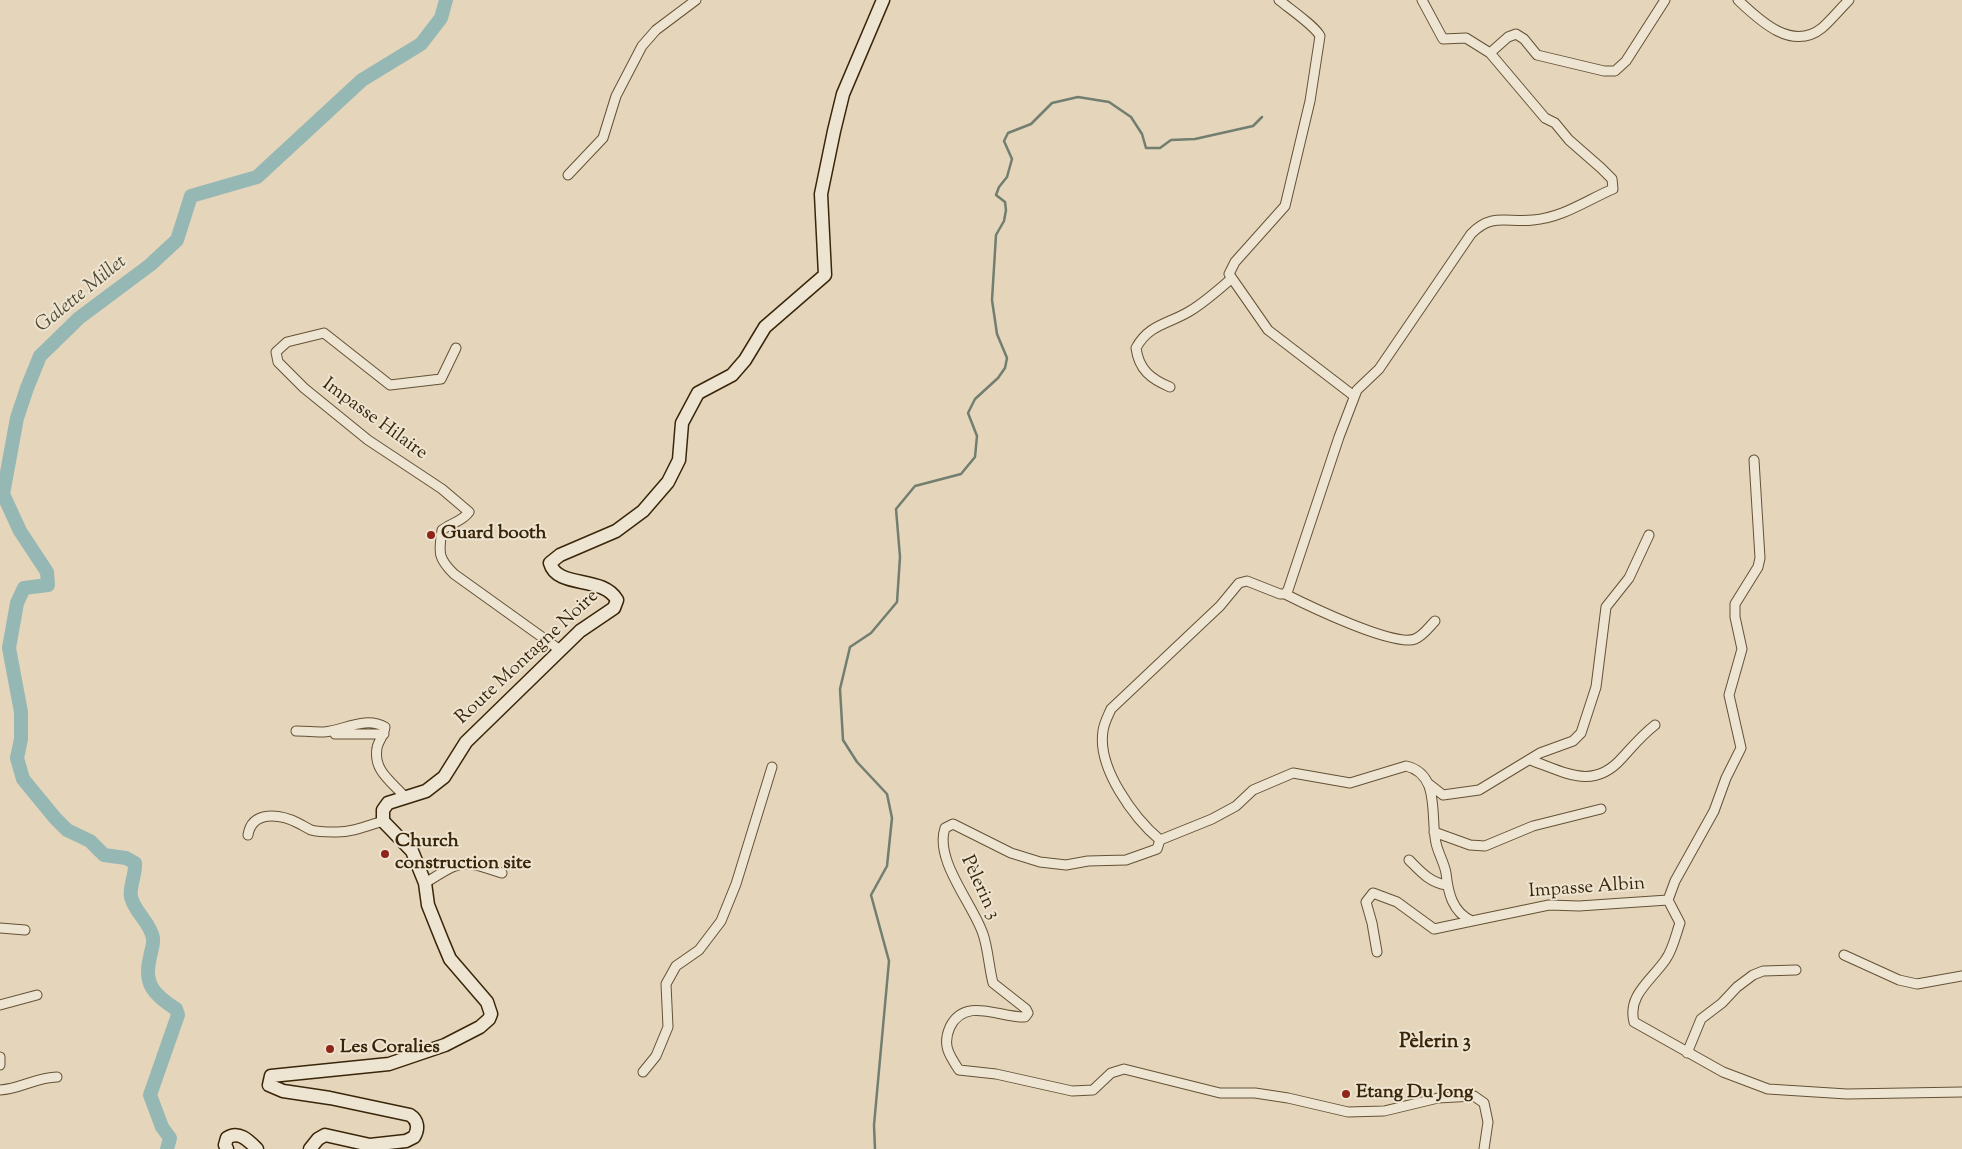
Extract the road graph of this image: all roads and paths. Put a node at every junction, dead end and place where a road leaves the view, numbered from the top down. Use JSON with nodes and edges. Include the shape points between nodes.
{"nodes":[{"id":1,"x":696,"y":0,"type":"edge"},
{"id":2,"x":883,"y":0,"type":"edge"},
{"id":3,"x":1279,"y":0,"type":"edge"},
{"id":4,"x":1422,"y":0,"type":"edge"},
{"id":5,"x":1665,"y":0,"type":"edge"},
{"id":6,"x":1738,"y":0,"type":"edge"},
{"id":7,"x":1848,"y":0,"type":"edge"},
{"id":8,"x":1490,"y":53,"type":"junction"},
{"id":9,"x":568,"y":175,"type":"dead end"},
{"id":10,"x":1231,"y":279,"type":"junction"},
{"id":11,"x":456,"y":348,"type":"dead end"},
{"id":12,"x":1170,"y":387,"type":"dead end"},
{"id":13,"x":1354,"y":396,"type":"junction"},
{"id":14,"x":1754,"y":460,"type":"dead end"},
{"id":15,"x":1649,"y":535,"type":"dead end"},
{"id":16,"x":1285,"y":594,"type":"junction"},
{"id":17,"x":1435,"y":621,"type":"dead end"},
{"id":18,"x":560,"y":650,"type":"junction"},
{"id":19,"x":1655,"y":725,"type":"dead end"},
{"id":20,"x":296,"y":731,"type":"dead end"},
{"id":21,"x":332,"y":734,"type":"dead end"},
{"id":22,"x":384,"y":734,"type":"junction"},
{"id":23,"x":1530,"y":760,"type":"junction"},
{"id":24,"x":772,"y":767,"type":"dead end"},
{"id":25,"x":1429,"y":784,"type":"junction"},
{"id":26,"x":405,"y":797,"type":"junction"},
{"id":27,"x":1601,"y":809,"type":"dead end"},
{"id":28,"x":383,"y":821,"type":"junction"},
{"id":29,"x":1434,"y":832,"type":"junction"},
{"id":30,"x":248,"y":835,"type":"dead end"},
{"id":31,"x":1160,"y":840,"type":"junction"},
{"id":32,"x":1409,"y":860,"type":"dead end"},
{"id":33,"x":502,"y":873,"type":"dead end"},
{"id":34,"x":425,"y":883,"type":"junction"},
{"id":35,"x":1446,"y":885,"type":"junction"},
{"id":36,"x":1668,"y":900,"type":"junction"},
{"id":37,"x":1472,"y":921,"type":"junction"},
{"id":38,"x":0,"y":928,"type":"edge"},
{"id":39,"x":25,"y":930,"type":"dead end"},
{"id":40,"x":1377,"y":952,"type":"dead end"},
{"id":41,"x":1844,"y":955,"type":"dead end"},
{"id":42,"x":1796,"y":970,"type":"dead end"},
{"id":43,"x":1962,"y":976,"type":"edge"},
{"id":44,"x":37,"y":995,"type":"dead end"},
{"id":45,"x":0,"y":1005,"type":"edge"},
{"id":46,"x":1687,"y":1053,"type":"junction"},
{"id":47,"x":0,"y":1057,"type":"edge"},
{"id":48,"x":0,"y":1066,"type":"edge"},
{"id":49,"x":643,"y":1072,"type":"dead end"},
{"id":50,"x":57,"y":1078,"type":"dead end"},
{"id":51,"x":0,"y":1090,"type":"edge"},
{"id":52,"x":1962,"y":1092,"type":"edge"},
{"id":53,"x":227,"y":1149,"type":"edge"},
{"id":54,"x":257,"y":1149,"type":"edge"},
{"id":55,"x":310,"y":1149,"type":"edge"},
{"id":56,"x":1484,"y":1149,"type":"edge"}],
"edges":[{"from":1,"to":9,"type":"street","via":[[656,30],[642,46],[616,96],[604,138]]},
{"from":2,"to":18,"type":"street","name":"Route Montagne Noire","via":[[843,94],[834,131],[821,194],[825,275],[765,327],[732,375],[698,393],[682,423],[679,460],[668,482],[643,511],[616,531],[554,558],[550,563],[559,576],[599,586],[612,592],[617,600],[614,608],[580,631]]},
{"from":3,"to":10,"type":"street","via":[[1316,28],[1320,36],[1310,101],[1285,206],[1235,262],[1229,274]]},
{"from":4,"to":8,"type":"street","via":[[1443,39],[1466,38]]},
{"from":5,"to":8,"type":"street","via":[[1626,61],[1615,71],[1537,55],[1524,38],[1516,34]]},
{"from":6,"to":7,"type":"street","via":[[1778,33],[1803,37],[1820,29]]},
{"from":8,"to":13,"type":"street","via":[[1545,118],[1555,123],[1612,179],[1613,189],[1556,217],[1532,221],[1499,219],[1481,223],[1379,368]]},
{"from":10,"to":12,"type":"street","via":[[1190,311],[1148,331],[1141,339],[1136,348],[1142,367],[1152,379]]},
{"from":10,"to":13,"type":"street","via":[[1268,330]]},
{"from":11,"to":18,"type":"street","name":"Impasse Hilaire","via":[[441,379],[390,385],[324,333],[287,342],[276,352],[278,362],[304,388],[368,440],[442,489],[469,512],[465,518],[442,530],[439,553],[444,564]]},
{"from":13,"to":16,"type":"street"},
{"from":14,"to":36,"type":"street","via":[[1760,558],[1758,567],[1735,604],[1742,649],[1729,696],[1741,748],[1714,811],[1675,881]]},
{"from":15,"to":23,"type":"street","via":[[1629,578],[1606,608],[1596,687],[1581,733],[1573,741]]},
{"from":16,"to":17,"type":"street","via":[[1324,613],[1396,639],[1414,640]]},
{"from":16,"to":31,"type":"street","via":[[1247,581],[1239,583],[1220,606],[1111,709],[1102,731],[1105,755],[1115,785],[1143,826]]},
{"from":18,"to":26,"type":"street","name":"Route Montagne Noire","via":[[466,742],[444,777],[426,791]]},
{"from":19,"to":23,"type":"street","via":[[1640,736],[1612,769],[1598,776],[1571,775]]},
{"from":20,"to":22,"type":"street","via":[[324,732],[366,722],[385,727]]},
{"from":21,"to":22,"type":"street"},
{"from":22,"to":26,"type":"street","via":[[377,746],[376,761],[383,775]]},
{"from":23,"to":25,"type":"street","via":[[1479,790],[1443,795]]},
{"from":24,"to":49,"type":"street","via":[[736,884],[721,921],[698,950],[676,966],[666,984],[668,1027],[656,1056]]},
{"from":25,"to":29,"type":"street"},
{"from":25,"to":31,"type":"street","via":[[1414,768],[1406,766],[1350,783],[1292,774],[1253,790],[1236,806],[1212,819]]},
{"from":26,"to":28,"type":"street","name":"Route Montagne Noire","via":[[388,803],[383,810]]},
{"from":27,"to":29,"type":"street","via":[[1533,826],[1485,846],[1470,845]]},
{"from":28,"to":30,"type":"street","via":[[336,833],[311,830],[296,822],[263,816],[254,820]]},
{"from":28,"to":34,"type":"street","via":[[412,851]]},
{"from":29,"to":35,"type":"street"},
{"from":31,"to":56,"type":"street","name":"Pèlerin 3","via":[[1157,849],[1126,860],[1066,865],[1040,862],[1011,853],[953,824],[945,828],[942,838],[949,866],[984,936],[993,983],[1028,1013],[1025,1017],[1016,1017],[977,1009],[964,1012],[954,1020],[946,1036],[946,1051],[959,1070],[996,1074],[1072,1091],[1092,1090],[1111,1073],[1124,1069],[1220,1092],[1288,1098],[1348,1112],[1384,1111],[1438,1098],[1474,1096],[1484,1103],[1488,1122]]},
{"from":32,"to":35,"type":"street","via":[[1426,877]]},
{"from":33,"to":34,"type":"street","via":[[463,863]]},
{"from":34,"to":55,"type":"street","via":[[428,905],[450,959],[487,1002],[491,1014],[489,1019],[445,1045],[389,1064],[271,1076],[269,1085],[275,1089],[410,1115],[418,1127],[414,1137],[406,1141],[370,1145],[325,1135]]},
{"from":35,"to":37,"type":"street","via":[[1460,914]]},
{"from":36,"to":37,"type":"street","name":"Impasse Albin","via":[[1549,905]]},
{"from":36,"to":46,"type":"street","name":"Impasse Albin","via":[[1680,923],[1667,957],[1636,997],[1631,1010],[1634,1022]]},
{"from":37,"to":40,"type":"street","name":"Impasse Albin","via":[[1434,929],[1396,902],[1372,893],[1366,902]]},
{"from":38,"to":39,"type":"street"},
{"from":41,"to":43,"type":"street","via":[[1885,974],[1917,984]]},
{"from":42,"to":46,"type":"street","via":[[1763,972],[1737,987],[1701,1019]]},
{"from":44,"to":45,"type":"street"},
{"from":46,"to":52,"type":"street","name":"Impasse Albin","via":[[1768,1089],[1847,1094]]},
{"from":47,"to":48,"type":"street"},
{"from":50,"to":51,"type":"street"},
{"from":53,"to":54,"type":"street","via":[[227,1138],[234,1135],[244,1138]]}]}
